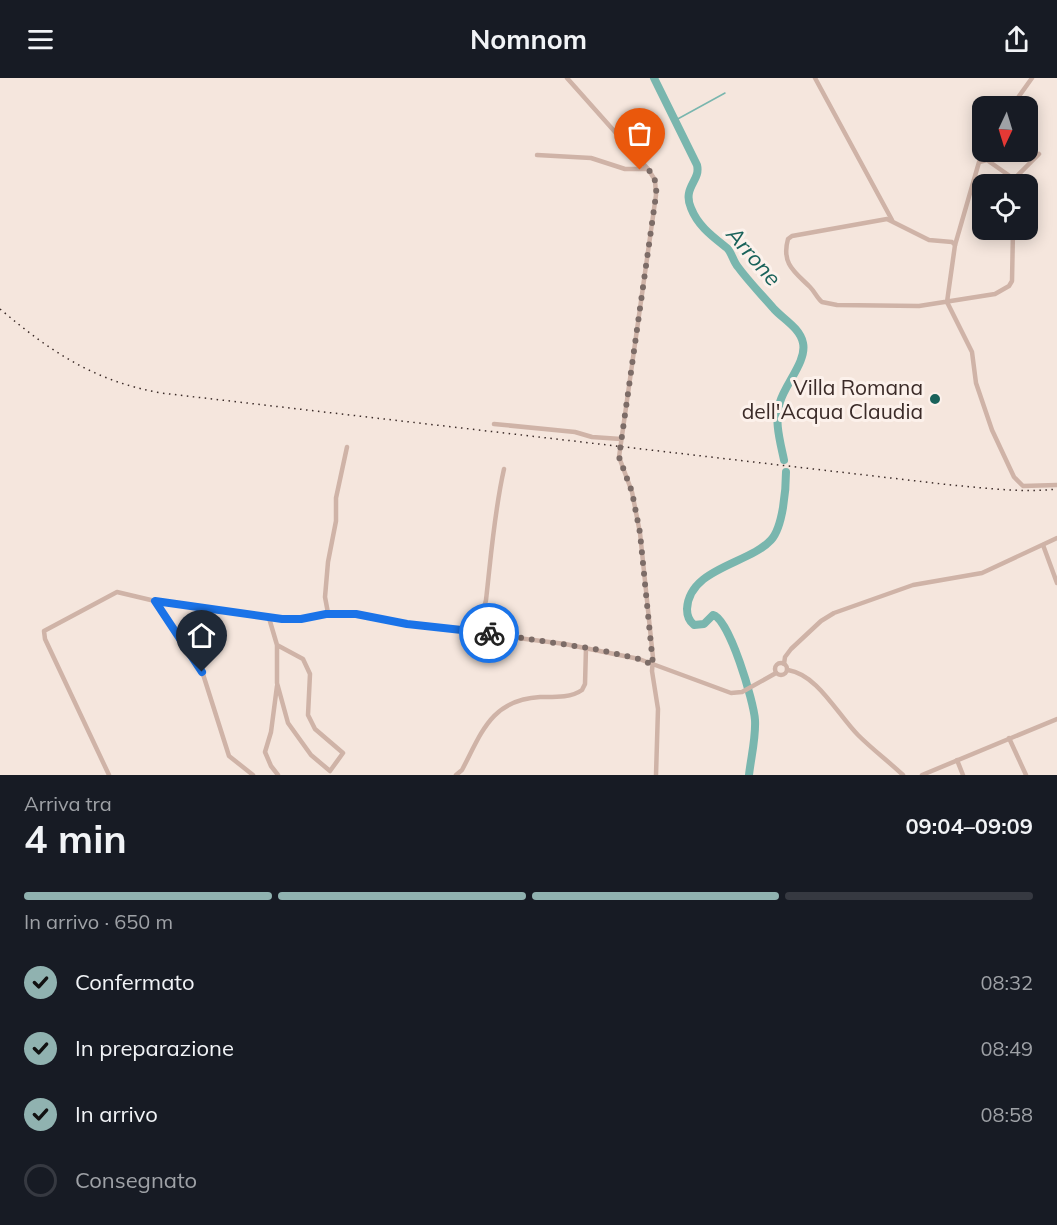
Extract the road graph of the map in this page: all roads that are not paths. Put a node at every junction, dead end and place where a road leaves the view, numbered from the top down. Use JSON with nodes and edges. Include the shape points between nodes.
{"nodes":[{"id":1,"x":567,"y":78,"type":"edge"},
{"id":2,"x":815,"y":78,"type":"edge"},
{"id":3,"x":1032,"y":78,"type":"edge"},
{"id":4,"x":1019,"y":96,"type":"edge"},
{"id":5,"x":1039,"y":154,"type":"dead end"},
{"id":6,"x":537,"y":155,"type":"dead end"},
{"id":7,"x":980,"y":162,"type":"edge"},
{"id":8,"x":988,"y":162,"type":"edge"},
{"id":9,"x":648,"y":169,"type":"junction"},
{"id":10,"x":1005,"y":174,"type":"edge"},
{"id":11,"x":1021,"y":174,"type":"edge"},
{"id":12,"x":892,"y":220,"type":"junction"},
{"id":13,"x":1013,"y":240,"type":"edge"},
{"id":14,"x":955,"y":245,"type":"junction"},
{"id":15,"x":947,"y":302,"type":"junction"},
{"id":16,"x":494,"y":424,"type":"dead end"},
{"id":17,"x":621,"y":439,"type":"junction"},
{"id":18,"x":347,"y":447,"type":"dead end"},
{"id":19,"x":504,"y":470,"type":"dead end"},
{"id":20,"x":1057,"y":485,"type":"edge"},
{"id":21,"x":1057,"y":538,"type":"edge"},
{"id":22,"x":1043,"y":545,"type":"junction"},
{"id":23,"x":1055,"y":576,"type":"edge"},
{"id":24,"x":1057,"y":583,"type":"edge"},
{"id":25,"x":155,"y":601,"type":"junction"},
{"id":26,"x":328,"y":614,"type":"junction"},
{"id":27,"x":269,"y":618,"type":"junction"},
{"id":28,"x":482,"y":633,"type":"junction"},
{"id":29,"x":277,"y":645,"type":"junction"},
{"id":30,"x":586,"y":648,"type":"junction"},
{"id":31,"x":784,"y":664,"type":"junction"},
{"id":32,"x":653,"y":665,"type":"junction"},
{"id":33,"x":788,"y":670,"type":"junction"},
{"id":34,"x":777,"y":673,"type":"junction"},
{"id":35,"x":278,"y":683,"type":"junction"},
{"id":36,"x":1057,"y":719,"type":"edge"},
{"id":37,"x":1009,"y":738,"type":"junction"},
{"id":38,"x":957,"y":760,"type":"junction"},
{"id":39,"x":109,"y":775,"type":"edge"},
{"id":40,"x":253,"y":775,"type":"edge"},
{"id":41,"x":278,"y":775,"type":"edge"},
{"id":42,"x":456,"y":775,"type":"edge"},
{"id":43,"x":656,"y":775,"type":"edge"},
{"id":44,"x":903,"y":775,"type":"edge"},
{"id":45,"x":922,"y":775,"type":"edge"},
{"id":46,"x":963,"y":775,"type":"edge"},
{"id":47,"x":1026,"y":775,"type":"edge"}],
"edges":[{"from":1,"to":9,"type":"street"},
{"from":2,"to":12,"type":"street"},
{"from":3,"to":4,"type":"street"},
{"from":5,"to":11,"type":"street"},
{"from":6,"to":9,"type":"street","via":[[591,158],[625,169]]},
{"from":7,"to":14,"type":"street"},
{"from":8,"to":10,"type":"street"},
{"from":9,"to":17,"type":"street","via":[[656,180],[656,195]]},
{"from":12,"to":14,"type":"street","via":[[930,240]]},
{"from":12,"to":15,"type":"street","via":[[792,236],[786,254],[790,266],[822,302],[911,306]]},
{"from":13,"to":15,"type":"street","via":[[1009,286],[995,294]]},
{"from":14,"to":15,"type":"street"},
{"from":15,"to":20,"type":"street","via":[[972,352],[983,405],[1014,477],[1032,488]]},
{"from":16,"to":17,"type":"street"},
{"from":17,"to":32,"type":"street","via":[[620,460],[632,492],[640,533]]},
{"from":18,"to":26,"type":"street","via":[[327,562]]},
{"from":19,"to":28,"type":"street"},
{"from":21,"to":22,"type":"street"},
{"from":22,"to":23,"type":"street"},
{"from":22,"to":31,"type":"street","via":[[982,573],[914,585],[834,613],[791,649]]},
{"from":23,"to":24,"type":"street"},
{"from":25,"to":27,"type":"street"},
{"from":25,"to":39,"type":"street","via":[[117,592],[44,631]]},
{"from":25,"to":40,"type":"street","via":[[202,672],[229,756]]},
{"from":26,"to":27,"type":"street","via":[[301,619]]},
{"from":26,"to":28,"type":"street","via":[[356,614]]},
{"from":27,"to":29,"type":"street"},
{"from":28,"to":30,"type":"street"},
{"from":29,"to":35,"type":"street"},
{"from":29,"to":35,"type":"street","via":[[303,659],[310,674],[308,715],[315,729],[343,753],[330,771],[311,756],[288,723]]},
{"from":30,"to":32,"type":"street"},
{"from":30,"to":42,"type":"street","via":[[582,690],[524,699],[497,712]]},
{"from":31,"to":33,"type":"street"},
{"from":31,"to":34,"type":"street","via":[[777,665]]},
{"from":32,"to":34,"type":"street","via":[[735,693]]},
{"from":32,"to":43,"type":"street"},
{"from":33,"to":34,"type":"street","via":[[782,676]]},
{"from":33,"to":44,"type":"street","via":[[803,675],[818,687],[841,717]]},
{"from":35,"to":41,"type":"street","via":[[265,752]]},
{"from":36,"to":37,"type":"street"},
{"from":37,"to":38,"type":"street"},
{"from":37,"to":47,"type":"street"},
{"from":38,"to":45,"type":"street"},
{"from":38,"to":46,"type":"street"}]}
